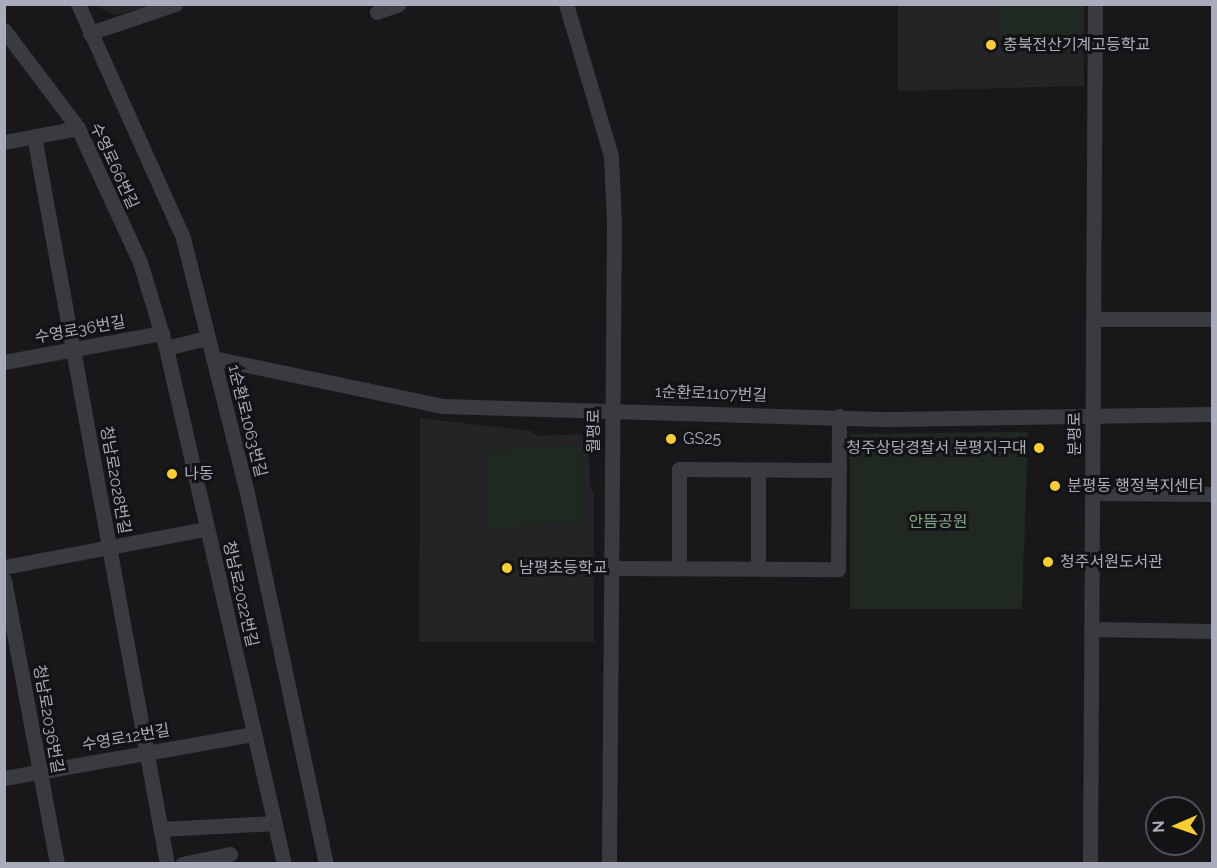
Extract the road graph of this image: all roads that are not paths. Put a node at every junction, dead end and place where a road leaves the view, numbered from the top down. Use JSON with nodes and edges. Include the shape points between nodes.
{"nodes":[{"id":1,"x":78,"y":4,"type":"edge"},
{"id":2,"x":175,"y":4,"type":"edge"},
{"id":3,"x":399,"y":4,"type":"edge"},
{"id":4,"x":566,"y":4,"type":"edge"},
{"id":5,"x":1095,"y":4,"type":"edge"},
{"id":6,"x":377,"y":12,"type":"dead end"},
{"id":7,"x":4,"y":30,"type":"edge"},
{"id":8,"x":90,"y":33,"type":"junction"},
{"id":9,"x":78,"y":128,"type":"junction"},
{"id":10,"x":34,"y":136,"type":"junction"},
{"id":11,"x":4,"y":142,"type":"edge"},
{"id":12,"x":1093,"y":319,"type":"junction"},
{"id":13,"x":1212,"y":319,"type":"edge"},
{"id":14,"x":207,"y":338,"type":"junction"},
{"id":15,"x":164,"y":341,"type":"junction"},
{"id":16,"x":73,"y":349,"type":"junction"},
{"id":17,"x":213,"y":358,"type":"junction"},
{"id":18,"x":4,"y":362,"type":"edge"},
{"id":19,"x":612,"y":409,"type":"junction"},
{"id":20,"x":1212,"y":414,"type":"edge"},
{"id":21,"x":839,"y":416,"type":"junction"},
{"id":22,"x":1093,"y":418,"type":"junction"},
{"id":23,"x":758,"y":470,"type":"junction"},
{"id":24,"x":839,"y":470,"type":"junction"},
{"id":25,"x":1092,"y":493,"type":"junction"},
{"id":26,"x":1212,"y":494,"type":"edge"},
{"id":27,"x":206,"y":529,"type":"junction"},
{"id":28,"x":109,"y":548,"type":"junction"},
{"id":29,"x":4,"y":567,"type":"edge"},
{"id":30,"x":612,"y":568,"type":"junction"},
{"id":31,"x":679,"y":568,"type":"junction"},
{"id":32,"x":758,"y":568,"type":"junction"},
{"id":33,"x":4,"y":580,"type":"edge"},
{"id":34,"x":1091,"y":629,"type":"junction"},
{"id":35,"x":1212,"y":631,"type":"edge"},
{"id":36,"x":254,"y":734,"type":"junction"},
{"id":37,"x":147,"y":753,"type":"junction"},
{"id":38,"x":40,"y":772,"type":"junction"},
{"id":39,"x":4,"y":778,"type":"edge"},
{"id":40,"x":274,"y":823,"type":"junction"},
{"id":41,"x":160,"y":829,"type":"junction"},
{"id":42,"x":230,"y":854,"type":"dead end"},
{"id":43,"x":57,"y":864,"type":"edge"},
{"id":44,"x":167,"y":864,"type":"edge"},
{"id":45,"x":182,"y":864,"type":"edge"},
{"id":46,"x":284,"y":864,"type":"edge"},
{"id":47,"x":326,"y":864,"type":"edge"},
{"id":48,"x":609,"y":864,"type":"edge"},
{"id":49,"x":1090,"y":864,"type":"edge"}],
"edges":[{"from":1,"to":8,"type":"street","name":"1순환로1063번길"},
{"from":2,"to":8,"type":"street"},
{"from":3,"to":6,"type":"street"},
{"from":4,"to":19,"type":"street","name":"월평로","via":[[611,156]]},
{"from":5,"to":12,"type":"street","name":"분평로"},
{"from":7,"to":9,"type":"street","name":"수영로66번길"},
{"from":8,"to":14,"type":"street","name":"1순환로1063번길","via":[[183,238]]},
{"from":9,"to":10,"type":"street"},
{"from":9,"to":15,"type":"street","name":"수영로66번길","via":[[140,262]]},
{"from":10,"to":11,"type":"street"},
{"from":10,"to":16,"type":"street","name":"청남로2028번길"},
{"from":12,"to":13,"type":"street"},
{"from":12,"to":22,"type":"street","name":"분평로"},
{"from":14,"to":15,"type":"street","name":"수영로36번길"},
{"from":14,"to":17,"type":"street","name":"1순환로1063번길"},
{"from":15,"to":16,"type":"street","name":"수영로36번길"},
{"from":15,"to":27,"type":"street","name":"청남로2022번길"},
{"from":16,"to":18,"type":"street","name":"수영로36번길"},
{"from":16,"to":28,"type":"street","name":"청남로2028번길"},
{"from":17,"to":19,"type":"street","name":"1순환로1107번길","via":[[443,406]]},
{"from":17,"to":47,"type":"street","name":"1순환로1063번길","via":[[283,656]]},
{"from":19,"to":21,"type":"street","name":"1순환로1107번길"},
{"from":19,"to":30,"type":"street","name":"월평로"},
{"from":20,"to":22,"type":"street","name":"1순환로1107번길"},
{"from":21,"to":22,"type":"street","name":"1순환로1107번길"},
{"from":21,"to":24,"type":"street"},
{"from":22,"to":25,"type":"street","name":"분평로"},
{"from":23,"to":24,"type":"street"},
{"from":23,"to":31,"type":"street","via":[[679,469]]},
{"from":23,"to":32,"type":"street"},
{"from":24,"to":32,"type":"street","via":[[838,569]]},
{"from":25,"to":26,"type":"street"},
{"from":25,"to":34,"type":"street","name":"분평로"},
{"from":27,"to":28,"type":"street"},
{"from":27,"to":36,"type":"street","name":"청남로2022번길"},
{"from":28,"to":29,"type":"street"},
{"from":28,"to":37,"type":"street","name":"청남로2028번길"},
{"from":30,"to":31,"type":"street"},
{"from":30,"to":48,"type":"street","name":"월평로"},
{"from":31,"to":32,"type":"street"},
{"from":33,"to":38,"type":"street","name":"청남로2036번길"},
{"from":34,"to":35,"type":"street"},
{"from":34,"to":49,"type":"street","name":"분평로"},
{"from":36,"to":37,"type":"street","name":"수영로12번길"},
{"from":36,"to":40,"type":"street","name":"청남로2022번길"},
{"from":37,"to":38,"type":"street","name":"수영로12번길"},
{"from":37,"to":41,"type":"street","name":"청남로2028번길"},
{"from":38,"to":39,"type":"street","name":"수영로12번길"},
{"from":38,"to":43,"type":"street","name":"청남로2036번길"},
{"from":40,"to":41,"type":"street"},
{"from":40,"to":46,"type":"street","name":"청남로2022번길"},
{"from":41,"to":44,"type":"street","name":"청남로2028번길"},
{"from":42,"to":45,"type":"street"}]}
